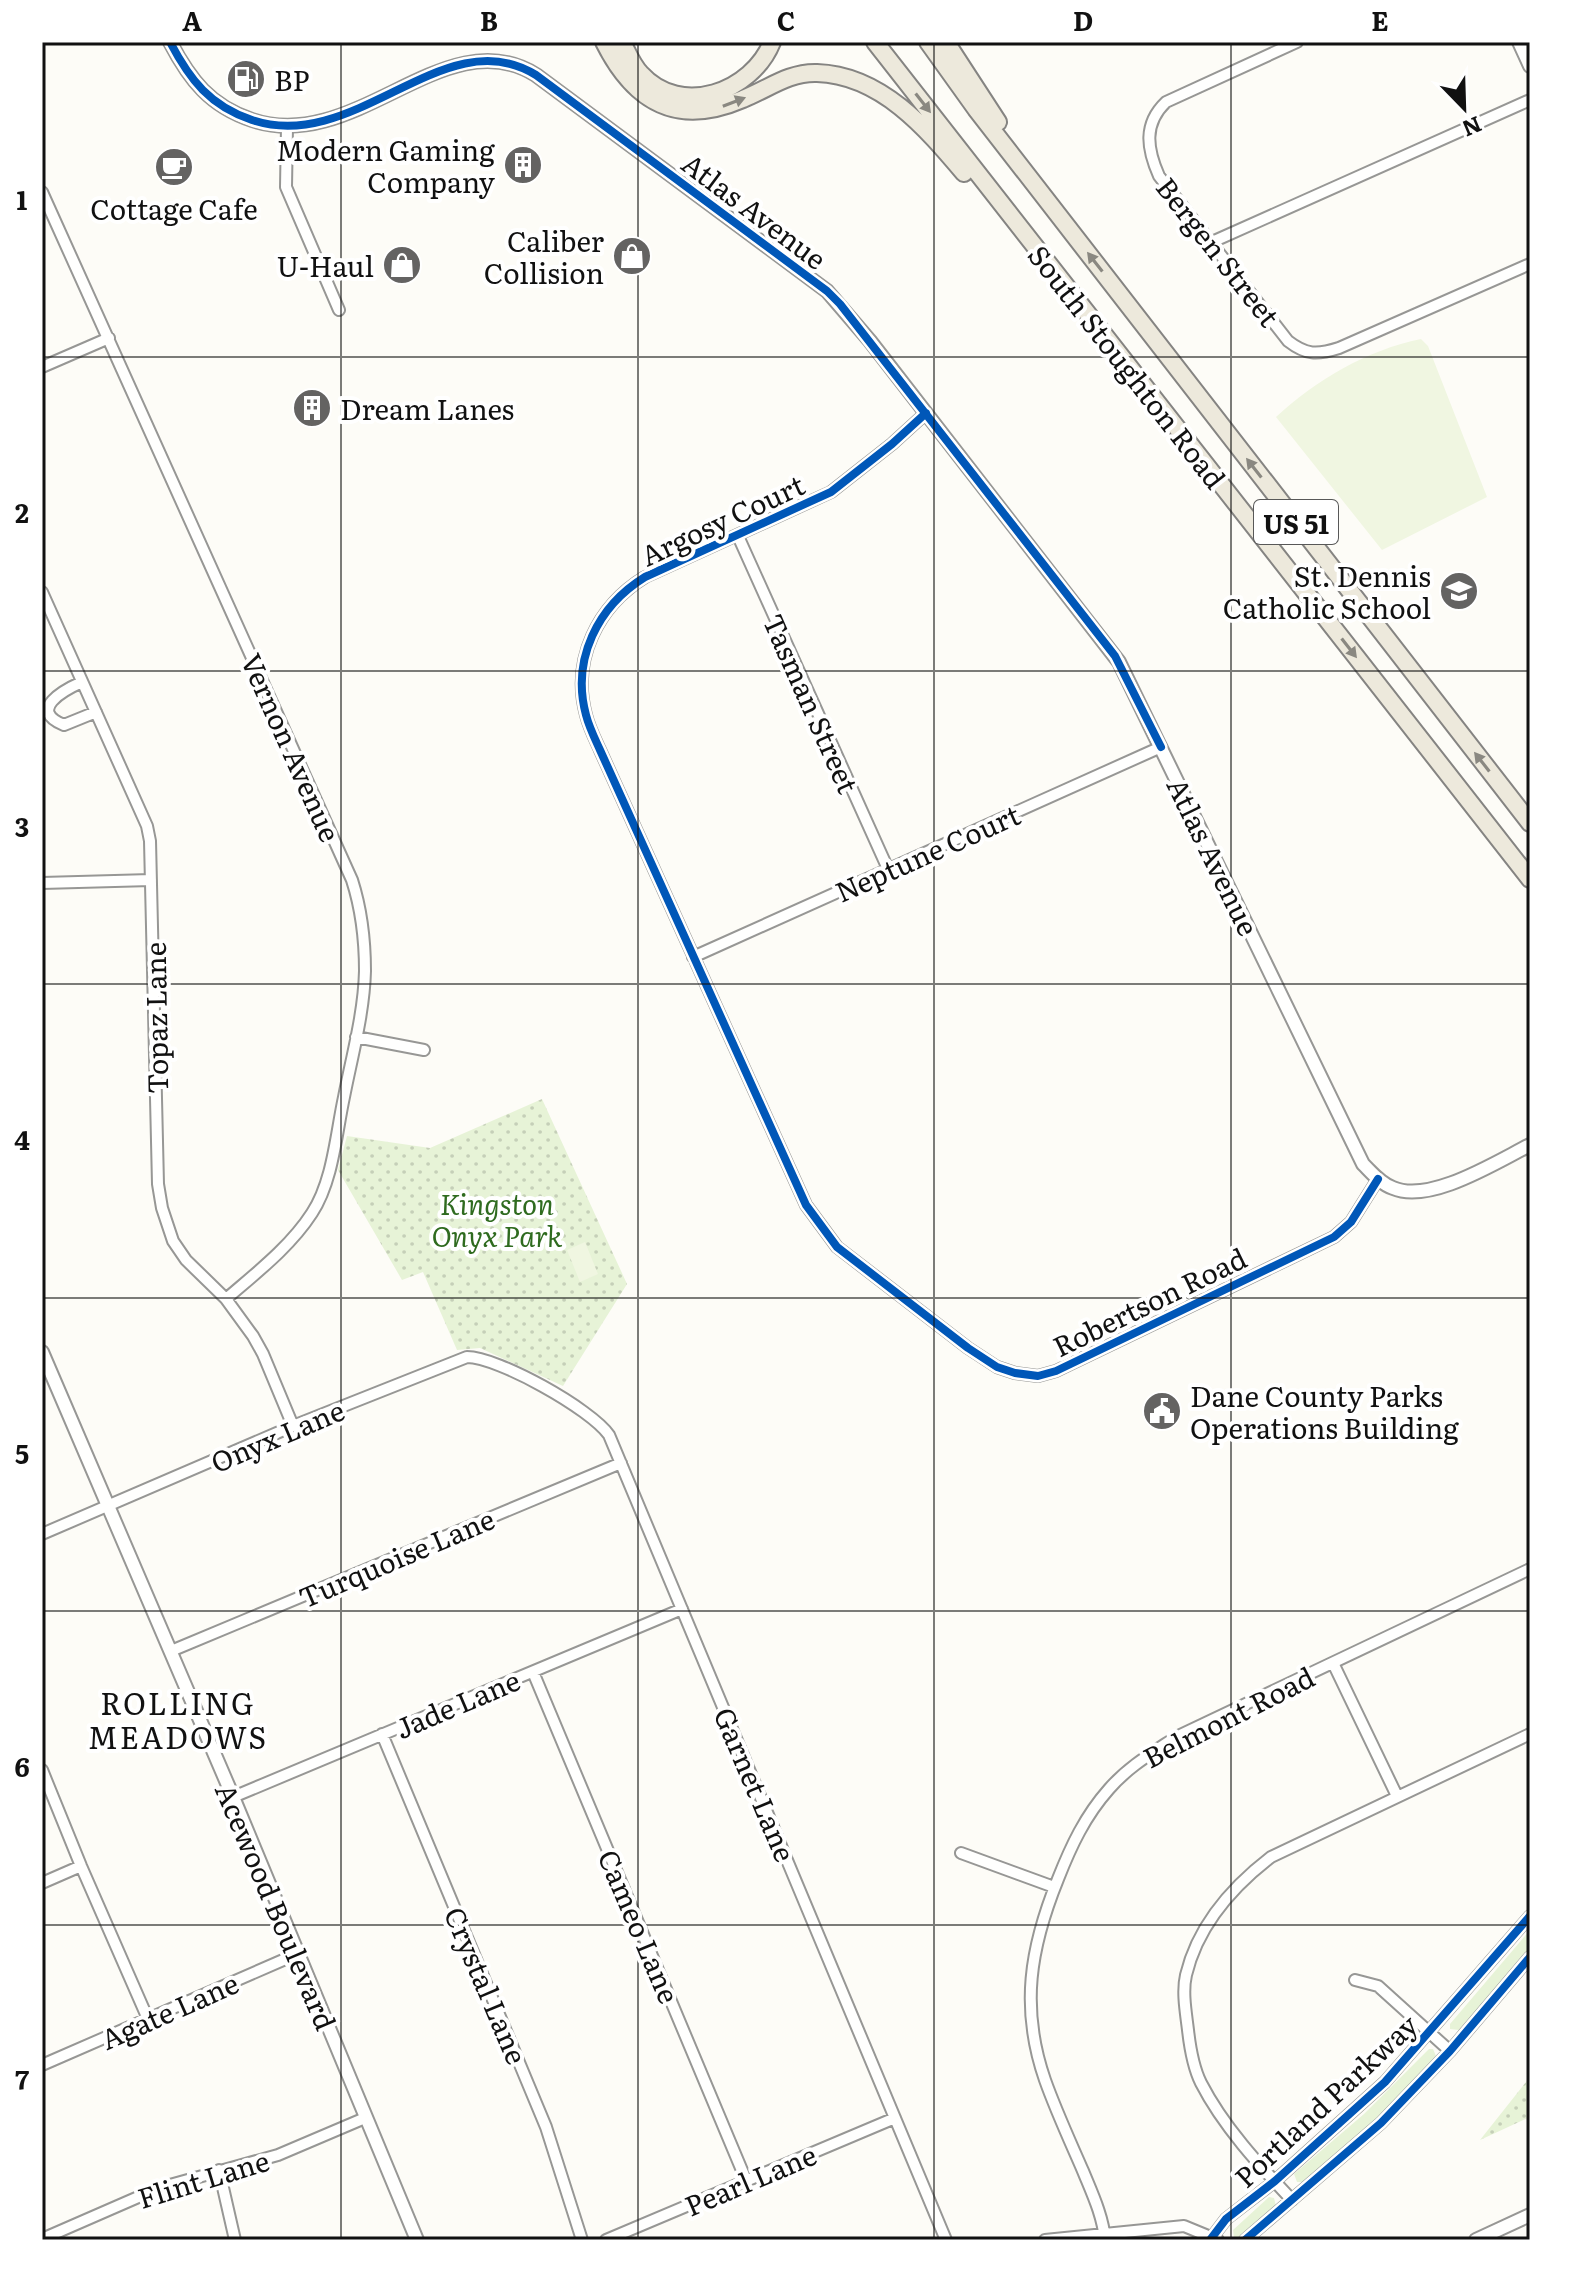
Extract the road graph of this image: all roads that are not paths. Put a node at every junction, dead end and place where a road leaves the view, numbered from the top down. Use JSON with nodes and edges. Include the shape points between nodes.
{"nodes":[{"id":1,"x":170,"y":42,"type":"edge"},
{"id":2,"x":604,"y":42,"type":"edge"},
{"id":3,"x":622,"y":42,"type":"edge"},
{"id":4,"x":772,"y":42,"type":"edge"},
{"id":5,"x":875,"y":42,"type":"edge"},
{"id":6,"x":928,"y":42,"type":"edge"},
{"id":7,"x":946,"y":42,"type":"edge"},
{"id":8,"x":1297,"y":42,"type":"edge"},
{"id":9,"x":1519,"y":42,"type":"edge"},
{"id":10,"x":1530,"y":66,"type":"edge"},
{"id":11,"x":1530,"y":100,"type":"edge"},
{"id":12,"x":287,"y":127,"type":"junction"},
{"id":13,"x":42,"y":192,"type":"edge"},
{"id":14,"x":1062,"y":220,"type":"junction"},
{"id":15,"x":1212,"y":242,"type":"junction"},
{"id":16,"x":1530,"y":264,"type":"edge"},
{"id":17,"x":339,"y":310,"type":"dead end"},
{"id":18,"x":109,"y":338,"type":"junction"},
{"id":19,"x":42,"y":367,"type":"edge"},
{"id":20,"x":926,"y":413,"type":"junction"},
{"id":21,"x":1179,"y":433,"type":"junction"},
{"id":22,"x":738,"y":536,"type":"junction"},
{"id":23,"x":42,"y":592,"type":"edge"},
{"id":24,"x":82,"y":682,"type":"junction"},
{"id":25,"x":96,"y":712,"type":"junction"},
{"id":26,"x":1161,"y":747,"type":"junction"},
{"id":27,"x":1530,"y":823,"type":"edge"},
{"id":28,"x":888,"y":869,"type":"junction"},
{"id":29,"x":1530,"y":879,"type":"edge"},
{"id":30,"x":151,"y":880,"type":"junction"},
{"id":31,"x":42,"y":883,"type":"edge"},
{"id":32,"x":693,"y":957,"type":"junction"},
{"id":33,"x":356,"y":1037,"type":"junction"},
{"id":34,"x":424,"y":1050,"type":"dead end"},
{"id":35,"x":1530,"y":1145,"type":"edge"},
{"id":36,"x":1378,"y":1179,"type":"junction"},
{"id":37,"x":226,"y":1299,"type":"junction"},
{"id":38,"x":42,"y":1352,"type":"edge"},
{"id":39,"x":513,"y":1372,"type":"joint"},
{"id":40,"x":293,"y":1426,"type":"junction"},
{"id":41,"x":621,"y":1463,"type":"junction"},
{"id":42,"x":109,"y":1505,"type":"junction"},
{"id":43,"x":42,"y":1534,"type":"edge"},
{"id":44,"x":1530,"y":1569,"type":"edge"},
{"id":45,"x":682,"y":1609,"type":"junction"},
{"id":46,"x":171,"y":1651,"type":"junction"},
{"id":47,"x":1333,"y":1663,"type":"junction"},
{"id":48,"x":533,"y":1672,"type":"junction"},
{"id":49,"x":382,"y":1734,"type":"junction"},
{"id":50,"x":1530,"y":1734,"type":"edge"},
{"id":51,"x":42,"y":1770,"type":"edge"},
{"id":52,"x":1397,"y":1796,"type":"junction"},
{"id":53,"x":233,"y":1797,"type":"junction"},
{"id":54,"x":961,"y":1853,"type":"dead end"},
{"id":55,"x":81,"y":1866,"type":"junction"},
{"id":56,"x":42,"y":1883,"type":"edge"},
{"id":57,"x":1054,"y":1887,"type":"junction"},
{"id":58,"x":1530,"y":1916,"type":"edge"},
{"id":59,"x":297,"y":1954,"type":"junction"},
{"id":60,"x":1530,"y":1957,"type":"edge"},
{"id":61,"x":1355,"y":1980,"type":"dead end"},
{"id":62,"x":148,"y":2019,"type":"junction"},
{"id":63,"x":1431,"y":2032,"type":"junction"},
{"id":64,"x":1450,"y":2051,"type":"junction"},
{"id":65,"x":42,"y":2065,"type":"edge"},
{"id":66,"x":365,"y":2118,"type":"junction"},
{"id":67,"x":895,"y":2118,"type":"junction"},
{"id":68,"x":219,"y":2170,"type":"junction"},
{"id":69,"x":746,"y":2180,"type":"junction"},
{"id":70,"x":1275,"y":2181,"type":"junction"},
{"id":71,"x":1292,"y":2200,"type":"junction"},
{"id":72,"x":1530,"y":2215,"type":"edge"},
{"id":73,"x":60,"y":2236,"type":"edge"},
{"id":74,"x":1105,"y":2236,"type":"edge"},
{"id":75,"x":42,"y":2239,"type":"edge"},
{"id":76,"x":1214,"y":2239,"type":"edge"},
{"id":77,"x":235,"y":2240,"type":"edge"},
{"id":78,"x":417,"y":2240,"type":"edge"},
{"id":79,"x":582,"y":2240,"type":"edge"},
{"id":80,"x":606,"y":2240,"type":"edge"},
{"id":81,"x":946,"y":2240,"type":"edge"},
{"id":82,"x":1045,"y":2240,"type":"edge"},
{"id":83,"x":1245,"y":2240,"type":"edge"},
{"id":84,"x":1476,"y":2240,"type":"edge"}],
"edges":[{"from":1,"to":12,"type":"street","name":"Atlas Avenue","via":[[192,80],[214,102],[256,121]]},
{"from":2,"to":21,"type":"main road","one_way":true,"via":[[641,92],[688,112],[714,110],[809,73],[860,81],[891,99],[932,134]]},
{"from":3,"to":4,"type":"main road","via":[[648,81],[671,94],[694,97],[729,89],[744,79],[762,62]]},
{"from":5,"to":21,"type":"main road","name":"South Stoughton Road","number":"US 51","one_way":true},
{"from":6,"to":14,"type":"main road","name":"South Stoughton Road","number":"US 51"},
{"from":7,"to":14,"type":"main road"},
{"from":8,"to":15,"type":"street","name":"Bergen Street","via":[[1166,102],[1150,127],[1148,144],[1159,176]]},
{"from":9,"to":10,"type":"street"},
{"from":11,"to":15,"type":"street"},
{"from":12,"to":17,"type":"street","via":[[286,187]]},
{"from":12,"to":20,"type":"street","name":"Atlas Avenue","via":[[332,120],[457,64],[492,60],[517,65],[827,291]]},
{"from":13,"to":18,"type":"street","name":"Vernon Avenue"},
{"from":27,"to":14,"type":"main road","name":"South Stoughton Road","number":"US 51","one_way":true},
{"from":15,"to":16,"type":"street","name":"Bergen Street","via":[[1288,341],[1301,351],[1318,354]]},
{"from":18,"to":19,"type":"street"},
{"from":18,"to":33,"type":"street","name":"Vernon Avenue","via":[[352,880],[365,971]]},
{"from":20,"to":22,"type":"street","name":"Argosy Court","via":[[831,492]]},
{"from":20,"to":26,"type":"street","name":"Atlas Avenue","via":[[1115,656]]},
{"from":21,"to":29,"type":"main road","name":"South Stoughton Road","number":"US 51","one_way":true},
{"from":22,"to":28,"type":"street","name":"Tasman Street"},
{"from":22,"to":32,"type":"street","name":"Argosy Court","via":[[626,589],[593,633],[582,679],[585,715]]},
{"from":23,"to":24,"type":"street","name":"Topaz Lane"},
{"from":24,"to":25,"type":"street","name":"Topaz Lane"},
{"from":24,"to":25,"type":"street","via":[[53,698],[50,715],[64,725]]},
{"from":25,"to":30,"type":"street","name":"Topaz Lane","via":[[147,826]]},
{"from":26,"to":28,"type":"street","name":"Neptune Court"},
{"from":26,"to":36,"type":"street","name":"Atlas Avenue","via":[[1354,1149]]},
{"from":28,"to":32,"type":"street","name":"Neptune Court"},
{"from":30,"to":31,"type":"street"},
{"from":30,"to":37,"type":"street","name":"Topaz Lane","via":[[162,1208],[186,1260]]},
{"from":32,"to":36,"type":"street","name":"Robertson Road","via":[[817,1224],[838,1247],[1002,1370],[1030,1376],[1056,1371],[1334,1237],[1351,1222]]},
{"from":33,"to":34,"type":"street"},
{"from":33,"to":37,"type":"street","name":"Vernon Avenue","via":[[317,1204],[293,1239]]},
{"from":35,"to":36,"type":"street","via":[[1439,1188],[1413,1193]]},
{"from":37,"to":40,"type":"street","name":"Topaz Lane","via":[[263,1354]]},
{"from":38,"to":42,"type":"street","name":"Acewood Boulevard"},
{"from":39,"to":40,"type":"street","name":"Onyx Lane","via":[[467,1357]]},
{"from":39,"to":41,"type":"street","name":"Garnet Lane","via":[[595,1418]]},
{"from":40,"to":42,"type":"street","name":"Onyx Lane"},
{"from":41,"to":45,"type":"street","name":"Garnet Lane"},
{"from":41,"to":46,"type":"street","name":"Turquoise Lane"},
{"from":42,"to":43,"type":"street","name":"Onyx Lane"},
{"from":42,"to":46,"type":"street","name":"Acewood Boulevard"},
{"from":44,"to":47,"type":"street","name":"Belmont Road"},
{"from":45,"to":48,"type":"street","name":"Jade Lane"},
{"from":45,"to":67,"type":"street","name":"Garnet Lane"},
{"from":46,"to":53,"type":"street","name":"Acewood Boulevard"},
{"from":47,"to":52,"type":"street"},
{"from":47,"to":57,"type":"street","name":"Belmont Road","via":[[1176,1737],[1135,1763],[1084,1820]]},
{"from":48,"to":49,"type":"street","name":"Jade Lane"},
{"from":48,"to":69,"type":"street","name":"Cameo Lane"},
{"from":49,"to":53,"type":"street","name":"Jade Lane"},
{"from":49,"to":79,"type":"street","name":"Crystal Lane","via":[[546,2127]]},
{"from":50,"to":52,"type":"street"},
{"from":51,"to":55,"type":"street"},
{"from":52,"to":70,"type":"street","via":[[1271,1857],[1249,1874],[1202,1934],[1186,1976],[1190,2048],[1199,2080]]},
{"from":53,"to":59,"type":"street","name":"Acewood Boulevard"},
{"from":54,"to":57,"type":"street"},
{"from":55,"to":56,"type":"street"},
{"from":55,"to":62,"type":"street"},
{"from":57,"to":74,"type":"street","name":"Belmont Road","via":[[1031,1969],[1031,2027]]},
{"from":58,"to":63,"type":"street","name":"Portland Parkway"},
{"from":59,"to":62,"type":"street","name":"Agate Lane"},
{"from":59,"to":66,"type":"street","name":"Acewood Boulevard"},
{"from":60,"to":64,"type":"street","name":"Portland Parkway"},
{"from":61,"to":63,"type":"street","via":[[1378,1986]]},
{"from":62,"to":65,"type":"street","name":"Agate Lane"},
{"from":63,"to":64,"type":"street"},
{"from":63,"to":70,"type":"street","name":"Portland Parkway","via":[[1385,2082]]},
{"from":64,"to":71,"type":"street","name":"Portland Parkway","via":[[1381,2123]]},
{"from":66,"to":68,"type":"street","name":"Flint Lane","via":[[278,2155]]},
{"from":66,"to":78,"type":"street","name":"Acewood Boulevard"},
{"from":67,"to":69,"type":"street","name":"Pearl Lane"},
{"from":67,"to":81,"type":"street","name":"Garnet Lane"},
{"from":68,"to":73,"type":"street","name":"Flint Lane","via":[[159,2188]]},
{"from":68,"to":77,"type":"street"},
{"from":69,"to":80,"type":"street","name":"Pearl Lane"},
{"from":70,"to":71,"type":"street"},
{"from":70,"to":76,"type":"street","name":"Portland Parkway","via":[[1226,2219]]},
{"from":71,"to":83,"type":"street","name":"Portland Parkway"},
{"from":72,"to":84,"type":"street"},
{"from":73,"to":75,"type":"street","name":"Flint Lane"},
{"from":74,"to":76,"type":"street","via":[[1184,2226]]},
{"from":74,"to":82,"type":"street"}]}
